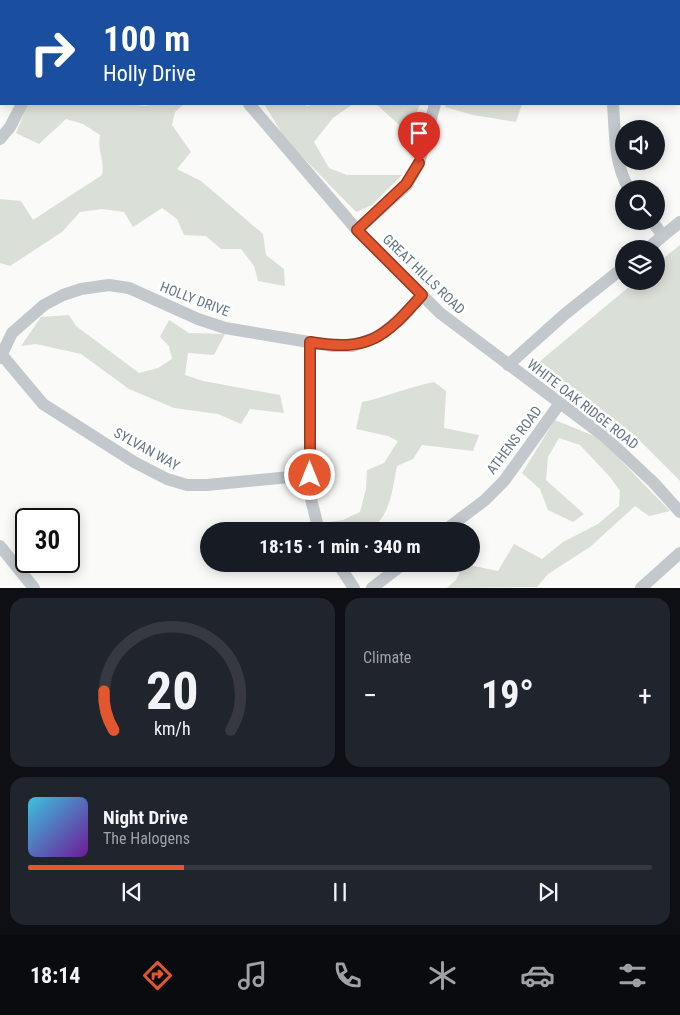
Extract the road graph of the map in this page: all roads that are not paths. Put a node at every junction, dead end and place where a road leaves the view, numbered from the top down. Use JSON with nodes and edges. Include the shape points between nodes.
{"nodes":[{"id":1,"x":22,"y":105,"type":"edge"},
{"id":2,"x":250,"y":105,"type":"edge"},
{"id":3,"x":435,"y":105,"type":"edge"},
{"id":4,"x":613,"y":105,"type":"edge"},
{"id":5,"x":0,"y":139,"type":"edge"},
{"id":6,"x":625,"y":180,"type":"edge"},
{"id":7,"x":680,"y":222,"type":"edge"},
{"id":8,"x":357,"y":230,"type":"junction"},
{"id":9,"x":659,"y":230,"type":"edge"},
{"id":10,"x":663,"y":236,"type":"junction"},
{"id":11,"x":658,"y":240,"type":"edge"},
{"id":12,"x":615,"y":274,"type":"edge"},
{"id":13,"x":422,"y":295,"type":"junction"},
{"id":14,"x":310,"y":342,"type":"junction"},
{"id":15,"x":1,"y":356,"type":"edge"},
{"id":16,"x":508,"y":365,"type":"junction"},
{"id":17,"x":560,"y":403,"type":"junction"},
{"id":18,"x":310,"y":475,"type":"junction"},
{"id":19,"x":680,"y":512,"type":"edge"},
{"id":20,"x":317,"y":522,"type":"edge"},
{"id":21,"x":456,"y":522,"type":"edge"},
{"id":22,"x":0,"y":546,"type":"edge"},
{"id":23,"x":680,"y":553,"type":"edge"},
{"id":24,"x":343,"y":572,"type":"edge"},
{"id":25,"x":393,"y":572,"type":"edge"},
{"id":26,"x":34,"y":588,"type":"edge"},
{"id":27,"x":354,"y":588,"type":"edge"},
{"id":28,"x":372,"y":588,"type":"edge"},
{"id":29,"x":641,"y":588,"type":"edge"}],
"edges":[{"from":1,"to":5,"type":"street","via":[[10,128]]},
{"from":2,"to":8,"type":"street","name":"GREAT HILLS ROAD"},
{"from":3,"to":8,"type":"street","via":[[421,157],[406,184]]},
{"from":4,"to":6,"type":"street"},
{"from":7,"to":10,"type":"street"},
{"from":8,"to":13,"type":"street","name":"GREAT HILLS ROAD"},
{"from":9,"to":10,"type":"street"},
{"from":10,"to":11,"type":"street"},
{"from":12,"to":16,"type":"street","name":"WHITE OAK RIDGE ROAD"},
{"from":13,"to":14,"type":"street","name":"HOLLY DRIVE","via":[[392,327],[365,343],[333,346]]},
{"from":13,"to":16,"type":"street","name":"GREAT HILLS ROAD","via":[[440,313]]},
{"from":14,"to":15,"type":"street","name":"HOLLY DRIVE","via":[[224,328],[129,288],[110,285],[80,289],[44,305],[12,333]]},
{"from":14,"to":18,"type":"street"},
{"from":15,"to":18,"type":"street","name":"SYLVAN WAY","via":[[43,404],[166,479],[187,485],[207,485]]},
{"from":16,"to":17,"type":"street","name":"WHITE OAK RIDGE ROAD"},
{"from":17,"to":19,"type":"street","name":"WHITE OAK RIDGE ROAD","via":[[618,448]]},
{"from":17,"to":21,"type":"street","name":"ATHENS ROAD","via":[[504,481]]},
{"from":18,"to":20,"type":"street","via":[[310,496]]},
{"from":22,"to":26,"type":"street"},
{"from":23,"to":29,"type":"street"},
{"from":24,"to":27,"type":"street"},
{"from":25,"to":28,"type":"street"}]}
